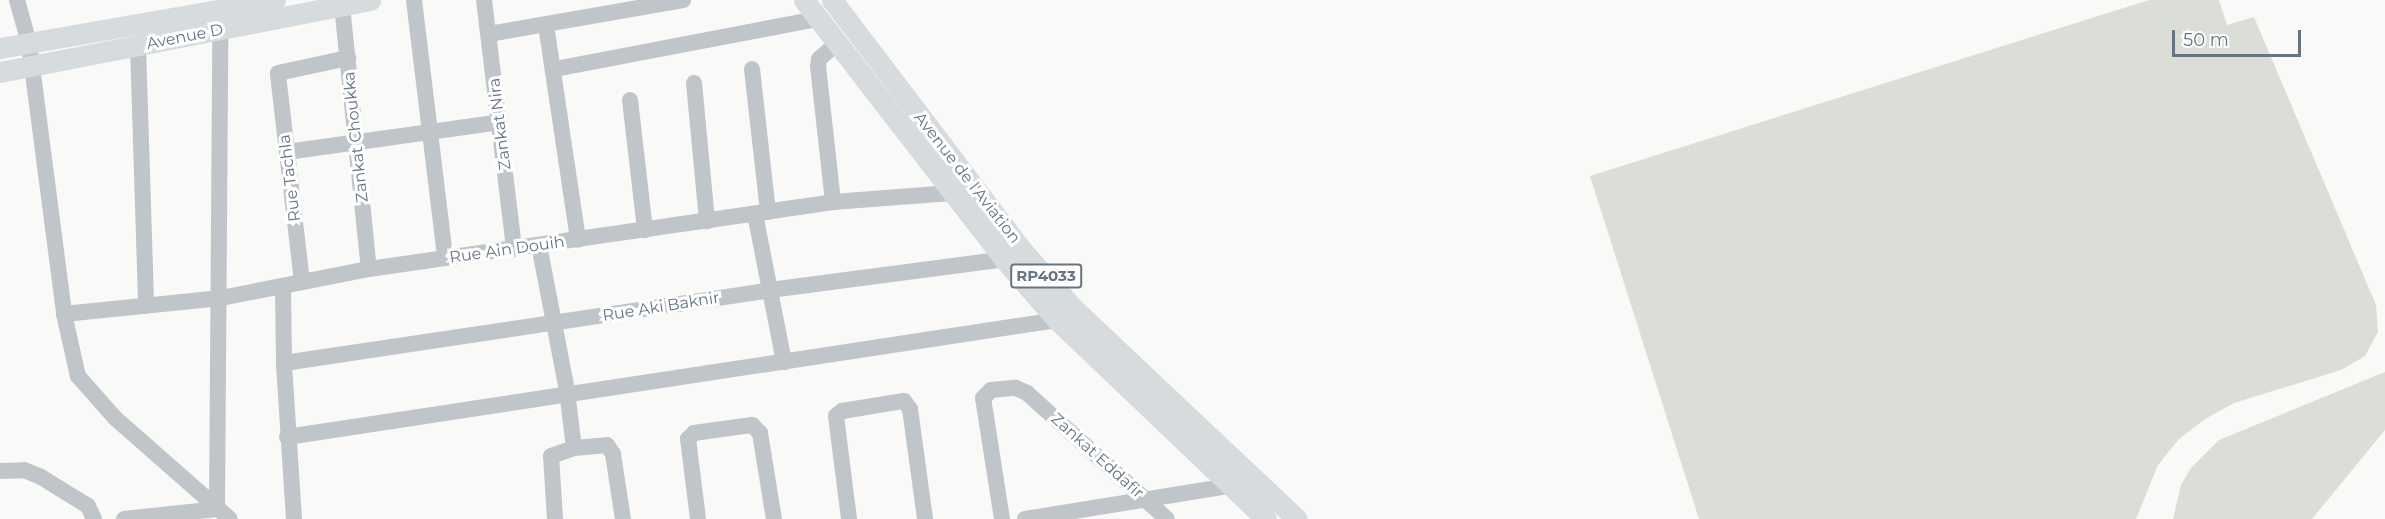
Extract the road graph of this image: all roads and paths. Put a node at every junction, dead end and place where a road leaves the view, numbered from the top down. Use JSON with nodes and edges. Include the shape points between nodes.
{"nodes":[{"id":1,"x":17,"y":0,"type":"edge"},
{"id":2,"x":276,"y":0,"type":"edge"},
{"id":3,"x":370,"y":0,"type":"edge"},
{"id":4,"x":414,"y":0,"type":"edge"},
{"id":5,"x":484,"y":0,"type":"edge"},
{"id":6,"x":683,"y":0,"type":"edge"},
{"id":7,"x":804,"y":0,"type":"edge"},
{"id":8,"x":832,"y":0,"type":"edge"},
{"id":9,"x":342,"y":5,"type":"junction"},
{"id":10,"x":189,"y":8,"type":"edge"},
{"id":11,"x":816,"y":19,"type":"junction"},
{"id":12,"x":546,"y":25,"type":"junction"},
{"id":13,"x":220,"y":31,"type":"junction"},
{"id":14,"x":489,"y":34,"type":"junction"},
{"id":15,"x":29,"y":43,"type":"junction"},
{"id":16,"x":836,"y":44,"type":"junction"},
{"id":17,"x":138,"y":46,"type":"junction"},
{"id":18,"x":0,"y":48,"type":"edge"},
{"id":19,"x":348,"y":58,"type":"junction"},
{"id":20,"x":32,"y":66,"type":"junction"},
{"id":21,"x":555,"y":69,"type":"junction"},
{"id":22,"x":752,"y":69,"type":"dead end"},
{"id":23,"x":0,"y":72,"type":"edge"},
{"id":24,"x":694,"y":83,"type":"dead end"},
{"id":25,"x":630,"y":100,"type":"dead end"},
{"id":26,"x":500,"y":122,"type":"junction"},
{"id":27,"x":430,"y":132,"type":"junction"},
{"id":28,"x":358,"y":142,"type":"junction"},
{"id":29,"x":287,"y":153,"type":"junction"},
{"id":30,"x":951,"y":193,"type":"junction"},
{"id":31,"x":833,"y":202,"type":"junction"},
{"id":32,"x":762,"y":213,"type":"junction"},
{"id":33,"x":707,"y":221,"type":"junction"},
{"id":34,"x":645,"y":230,"type":"junction"},
{"id":35,"x":578,"y":240,"type":"junction"},
{"id":36,"x":539,"y":245,"type":"junction"},
{"id":37,"x":514,"y":249,"type":"junction"},
{"id":38,"x":445,"y":258,"type":"junction"},
{"id":39,"x":1004,"y":259,"type":"junction"},
{"id":40,"x":369,"y":269,"type":"junction"},
{"id":41,"x":302,"y":282,"type":"junction"},
{"id":42,"x":283,"y":289,"type":"junction"},
{"id":43,"x":770,"y":290,"type":"junction"},
{"id":44,"x":221,"y":298,"type":"junction"},
{"id":45,"x":146,"y":306,"type":"junction"},
{"id":46,"x":64,"y":314,"type":"junction"},
{"id":47,"x":1057,"y":320,"type":"junction"},
{"id":48,"x":553,"y":325,"type":"junction"},
{"id":49,"x":784,"y":362,"type":"junction"},
{"id":50,"x":284,"y":363,"type":"junction"},
{"id":51,"x":567,"y":391,"type":"junction"},
{"id":52,"x":287,"y":437,"type":"junction"},
{"id":53,"x":574,"y":448,"type":"junction"},
{"id":54,"x":0,"y":471,"type":"edge"},
{"id":55,"x":1229,"y":486,"type":"junction"},
{"id":56,"x":1157,"y":512,"type":"edge"},
{"id":57,"x":224,"y":514,"type":"edge"},
{"id":58,"x":1083,"y":515,"type":"edge"},
{"id":59,"x":163,"y":516,"type":"edge"},
{"id":60,"x":94,"y":519,"type":"edge"},
{"id":61,"x":124,"y":519,"type":"edge"},
{"id":62,"x":294,"y":519,"type":"edge"},
{"id":63,"x":555,"y":519,"type":"edge"},
{"id":64,"x":623,"y":519,"type":"edge"},
{"id":65,"x":698,"y":519,"type":"edge"},
{"id":66,"x":774,"y":519,"type":"edge"},
{"id":67,"x":849,"y":519,"type":"edge"},
{"id":68,"x":925,"y":519,"type":"edge"},
{"id":69,"x":1002,"y":519,"type":"edge"},
{"id":70,"x":1025,"y":519,"type":"edge"},
{"id":71,"x":1266,"y":519,"type":"edge"},
{"id":72,"x":1297,"y":519,"type":"edge"}],
"edges":[{"from":1,"to":15,"type":"street"},
{"from":2,"to":10,"type":"main road","name":"Avenue D"},
{"from":3,"to":9,"type":"main road","name":"Avenue D"},
{"from":4,"to":27,"type":"street"},
{"from":5,"to":14,"type":"street","name":"Zankat Nira"},
{"from":6,"to":12,"type":"street"},
{"from":7,"to":11,"type":"main road","name":"Avenue de l'Aviation","number":"RP4033"},
{"from":8,"to":72,"type":"main road","name":"Avenue de l'Aviation","number":"RP4033","via":[[1020,248],[1074,309]]},
{"from":9,"to":13,"type":"main road","name":"Avenue D"},
{"from":9,"to":19,"type":"street","name":"Zankat Choukka"},
{"from":10,"to":15,"type":"main road","name":"Avenue D"},
{"from":11,"to":16,"type":"main road","name":"Avenue de l'Aviation","number":"RP4033"},
{"from":11,"to":21,"type":"street"},
{"from":12,"to":14,"type":"street"},
{"from":12,"to":21,"type":"street"},
{"from":13,"to":17,"type":"main road","name":"Avenue D"},
{"from":13,"to":44,"type":"street"},
{"from":14,"to":26,"type":"street","name":"Zankat Nira"},
{"from":15,"to":18,"type":"main road","name":"Avenue D"},
{"from":15,"to":20,"type":"street"},
{"from":16,"to":30,"type":"main road","name":"Avenue de l'Aviation","number":"RP4033"},
{"from":16,"to":31,"type":"street","via":[[819,59],[818,67]]},
{"from":17,"to":20,"type":"main road","name":"Avenue D"},
{"from":17,"to":45,"type":"street"},
{"from":19,"to":28,"type":"street","name":"Zankat Choukka"},
{"from":19,"to":29,"type":"street","name":"Rue Tachla","via":[[278,73]]},
{"from":20,"to":23,"type":"main road","name":"Avenue D"},
{"from":20,"to":46,"type":"street"},
{"from":21,"to":35,"type":"street"},
{"from":22,"to":32,"type":"street"},
{"from":24,"to":33,"type":"street"},
{"from":25,"to":34,"type":"street"},
{"from":26,"to":27,"type":"street"},
{"from":26,"to":37,"type":"street","name":"Zankat Nira"},
{"from":27,"to":28,"type":"street"},
{"from":27,"to":38,"type":"street"},
{"from":28,"to":29,"type":"street"},
{"from":28,"to":40,"type":"street","name":"Zankat Choukka"},
{"from":29,"to":41,"type":"street","name":"Rue Tachla"},
{"from":30,"to":31,"type":"street","name":"Rue Ain Douih"},
{"from":30,"to":39,"type":"main road","name":"Avenue de l'Aviation","number":"RP4033"},
{"from":31,"to":32,"type":"street","name":"Rue Ain Douih"},
{"from":32,"to":33,"type":"street","name":"Rue Ain Douih"},
{"from":32,"to":43,"type":"street"},
{"from":33,"to":34,"type":"street","name":"Rue Ain Douih"},
{"from":34,"to":35,"type":"street","name":"Rue Ain Douih"},
{"from":35,"to":36,"type":"street","name":"Rue Ain Douih"},
{"from":36,"to":37,"type":"street","name":"Rue Ain Douih"},
{"from":36,"to":48,"type":"street"},
{"from":37,"to":38,"type":"street","name":"Rue Ain Douih"},
{"from":38,"to":40,"type":"street","name":"Rue Ain Douih"},
{"from":39,"to":43,"type":"street","name":"Rue Aki Baknir"},
{"from":39,"to":47,"type":"main road","name":"Avenue de l'Aviation","number":"RP4033"},
{"from":40,"to":41,"type":"street","name":"Rue Ain Douih"},
{"from":41,"to":42,"type":"street","name":"Rue Ain Douih"},
{"from":42,"to":44,"type":"street","name":"Rue Ain Douih"},
{"from":42,"to":50,"type":"street"},
{"from":43,"to":48,"type":"street","name":"Rue Aki Baknir"},
{"from":43,"to":49,"type":"street"},
{"from":44,"to":45,"type":"street","name":"Rue Ain Douih"},
{"from":44,"to":57,"type":"street"},
{"from":45,"to":46,"type":"street","name":"Rue Ain Douih"},
{"from":46,"to":57,"type":"street","via":[[84,387]]},
{"from":47,"to":49,"type":"street"},
{"from":47,"to":55,"type":"main road","name":"Avenue de l'Aviation","number":"RP4033"},
{"from":48,"to":50,"type":"street","name":"Rue Aki Baknir"},
{"from":48,"to":51,"type":"street"},
{"from":49,"to":51,"type":"street"},
{"from":50,"to":52,"type":"street"},
{"from":51,"to":52,"type":"street"},
{"from":51,"to":53,"type":"street"},
{"from":52,"to":62,"type":"street"},
{"from":53,"to":63,"type":"street","via":[[553,453],[549,460]]},
{"from":53,"to":64,"type":"street","via":[[607,445],[613,454]]},
{"from":54,"to":60,"type":"street","via":[[24,470],[41,477],[88,506]]},
{"from":55,"to":56,"type":"street"},
{"from":55,"to":71,"type":"main road","name":"Avenue de l'Aviation","number":"RP4033"},
{"from":56,"to":58,"type":"street"},
{"from":56,"to":69,"type":"street","name":"Zankat Eddafir","via":[[1016,387],[991,390],[983,398]]},
{"from":57,"to":59,"type":"street"},
{"from":58,"to":70,"type":"street"},
{"from":59,"to":61,"type":"street"},
{"from":65,"to":66,"type":"street","via":[[688,439],[694,433],[749,426],[760,433]]},
{"from":67,"to":68,"type":"street","via":[[836,416],[842,411],[900,401],[907,402],[910,409]]}]}
